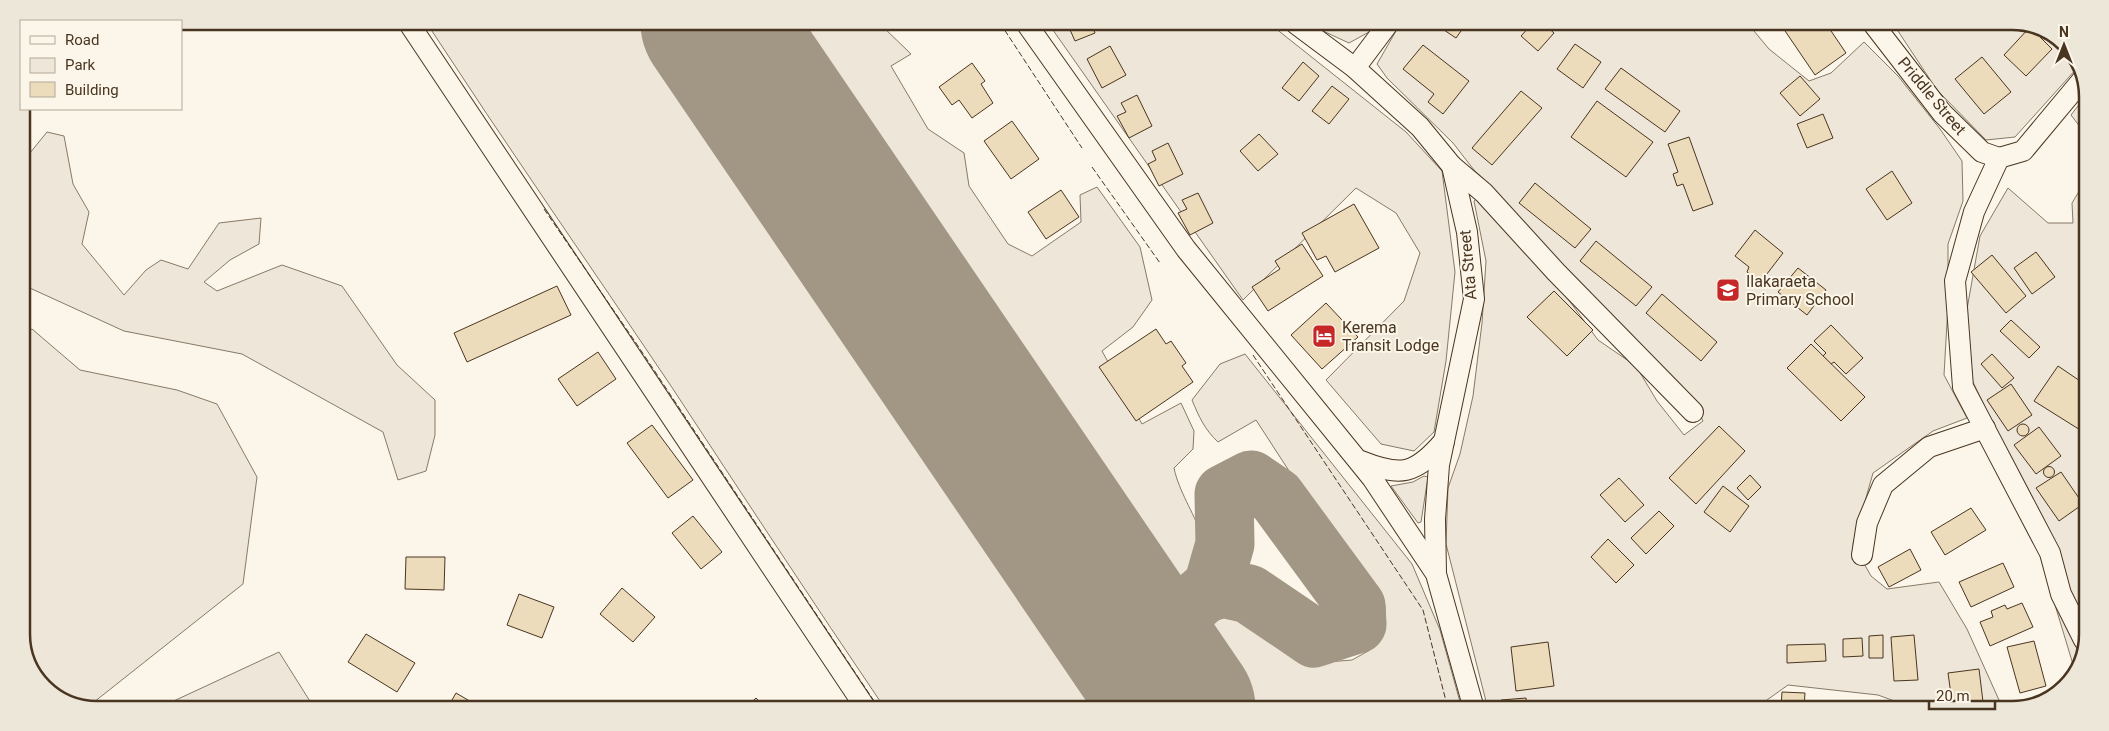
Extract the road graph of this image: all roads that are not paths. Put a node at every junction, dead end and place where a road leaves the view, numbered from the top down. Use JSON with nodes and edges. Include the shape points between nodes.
{"nodes":[{"id":1,"x":413,"y":30,"type":"edge"},
{"id":2,"x":1031,"y":30,"type":"edge"},
{"id":3,"x":1304,"y":30,"type":"edge"},
{"id":4,"x":1384,"y":30,"type":"edge"},
{"id":5,"x":1878,"y":30,"type":"edge"},
{"id":6,"x":1355,"y":68,"type":"junction"},
{"id":7,"x":2078,"y":85,"type":"edge"},
{"id":8,"x":1999,"y":158,"type":"junction"},
{"id":9,"x":1452,"y":166,"type":"junction"},
{"id":10,"x":1693,"y":412,"type":"dead end"},
{"id":11,"x":1985,"y":428,"type":"junction"},
{"id":12,"x":1445,"y":439,"type":"junction"},
{"id":13,"x":1359,"y":460,"type":"junction"},
{"id":14,"x":1862,"y":555,"type":"dead end"},
{"id":15,"x":1436,"y":574,"type":"junction"},
{"id":16,"x":2079,"y":630,"type":"edge"},
{"id":17,"x":861,"y":701,"type":"edge"},
{"id":18,"x":1472,"y":701,"type":"edge"}],
"edges":[{"from":1,"to":17,"type":"street"},
{"from":2,"to":13,"type":"street","via":[[1186,249]]},
{"from":3,"to":6,"type":"street","name":"Ata Street"},
{"from":4,"to":6,"type":"street"},
{"from":5,"to":8,"type":"street","name":"Priddle Street","via":[[1942,113],[1982,152]]},
{"from":6,"to":9,"type":"street","name":"Ata Street","via":[[1420,127]]},
{"from":7,"to":8,"type":"street","via":[[2023,151]]},
{"from":8,"to":11,"type":"street","via":[[1974,212],[1955,281],[1963,387]]},
{"from":9,"to":10,"type":"street","via":[[1484,193]]},
{"from":9,"to":12,"type":"street","name":"Ata Street","via":[[1467,232],[1474,299]]},
{"from":11,"to":14,"type":"street","via":[[1929,447],[1883,484],[1867,523]]},
{"from":11,"to":16,"type":"street","via":[[2050,553],[2061,594]]},
{"from":12,"to":13,"type":"street","via":[[1421,464],[1403,470],[1386,471]]},
{"from":12,"to":15,"type":"street","name":"Ata Street","via":[[1439,465],[1435,519]]},
{"from":13,"to":15,"type":"street"},
{"from":15,"to":18,"type":"street"}]}
